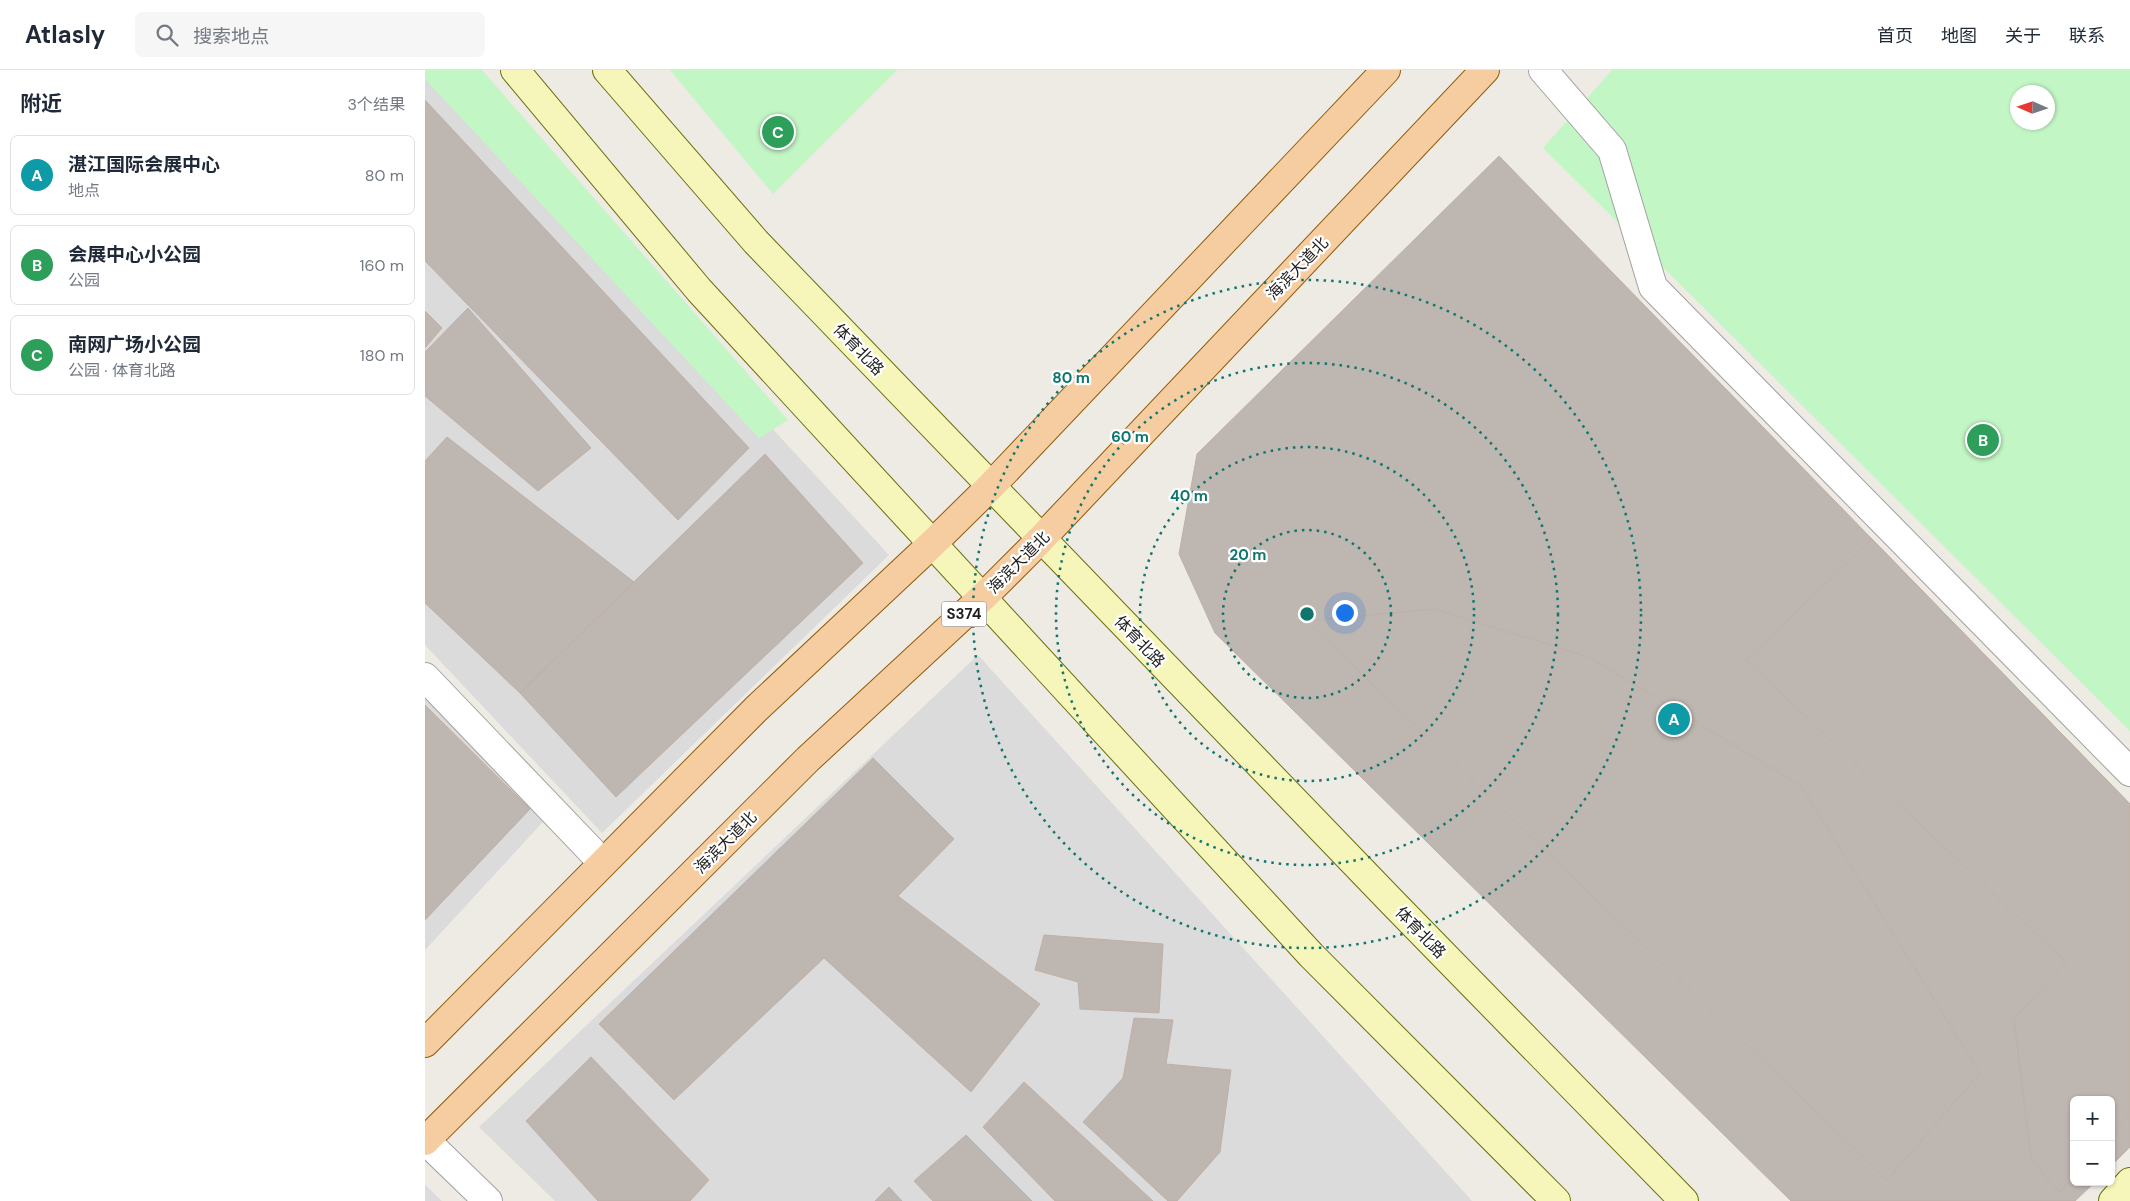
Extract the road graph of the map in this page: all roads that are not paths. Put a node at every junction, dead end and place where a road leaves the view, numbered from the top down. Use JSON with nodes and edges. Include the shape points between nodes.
{"nodes":[{"id":1,"x":515,"y":70,"type":"edge"},
{"id":2,"x":607,"y":70,"type":"edge"},
{"id":3,"x":1386,"y":70,"type":"edge"},
{"id":4,"x":1485,"y":70,"type":"edge"},
{"id":5,"x":1543,"y":70,"type":"edge"},
{"id":6,"x":991,"y":486,"type":"junction"},
{"id":7,"x":1041,"y":539,"type":"junction"},
{"id":8,"x":933,"y":543,"type":"junction"},
{"id":9,"x":983,"y":597,"type":"junction"},
{"id":10,"x":425,"y":677,"type":"edge"},
{"id":11,"x":2130,"y":772,"type":"edge"},
{"id":12,"x":603,"y":863,"type":"junction"},
{"id":13,"x":425,"y":1043,"type":"edge"},
{"id":14,"x":425,"y":1140,"type":"edge"},
{"id":15,"x":2130,"y":1182,"type":"edge"},
{"id":16,"x":488,"y":1201,"type":"edge"},
{"id":17,"x":1556,"y":1201,"type":"edge"},
{"id":18,"x":1684,"y":1201,"type":"edge"},
{"id":19,"x":2113,"y":1201,"type":"edge"}],
"edges":[{"from":1,"to":8,"type":"main road","via":[[699,290]]},
{"from":2,"to":6,"type":"main road","name":"体育北路","via":[[756,242]]},
{"from":3,"to":6,"type":"main road"},
{"from":4,"to":7,"type":"main road","name":"海滨大道北","number":"S374"},
{"from":5,"to":11,"type":"street","via":[[1612,150],[1653,287]]},
{"from":6,"to":7,"type":"main road","name":"体育北路"},
{"from":6,"to":8,"type":"main road"},
{"from":7,"to":9,"type":"main road","name":"海滨大道北","number":"S374"},
{"from":7,"to":18,"type":"main road","name":"体育北路"},
{"from":8,"to":9,"type":"main road"},
{"from":8,"to":12,"type":"main road","via":[[756,709]]},
{"from":9,"to":14,"type":"main road","name":"海滨大道北","number":"S374","via":[[808,759]]},
{"from":9,"to":17,"type":"main road","via":[[1311,955]]},
{"from":10,"to":12,"type":"street"},
{"from":12,"to":13,"type":"main road"},
{"from":14,"to":16,"type":"street"},
{"from":15,"to":19,"type":"main road"}]}
